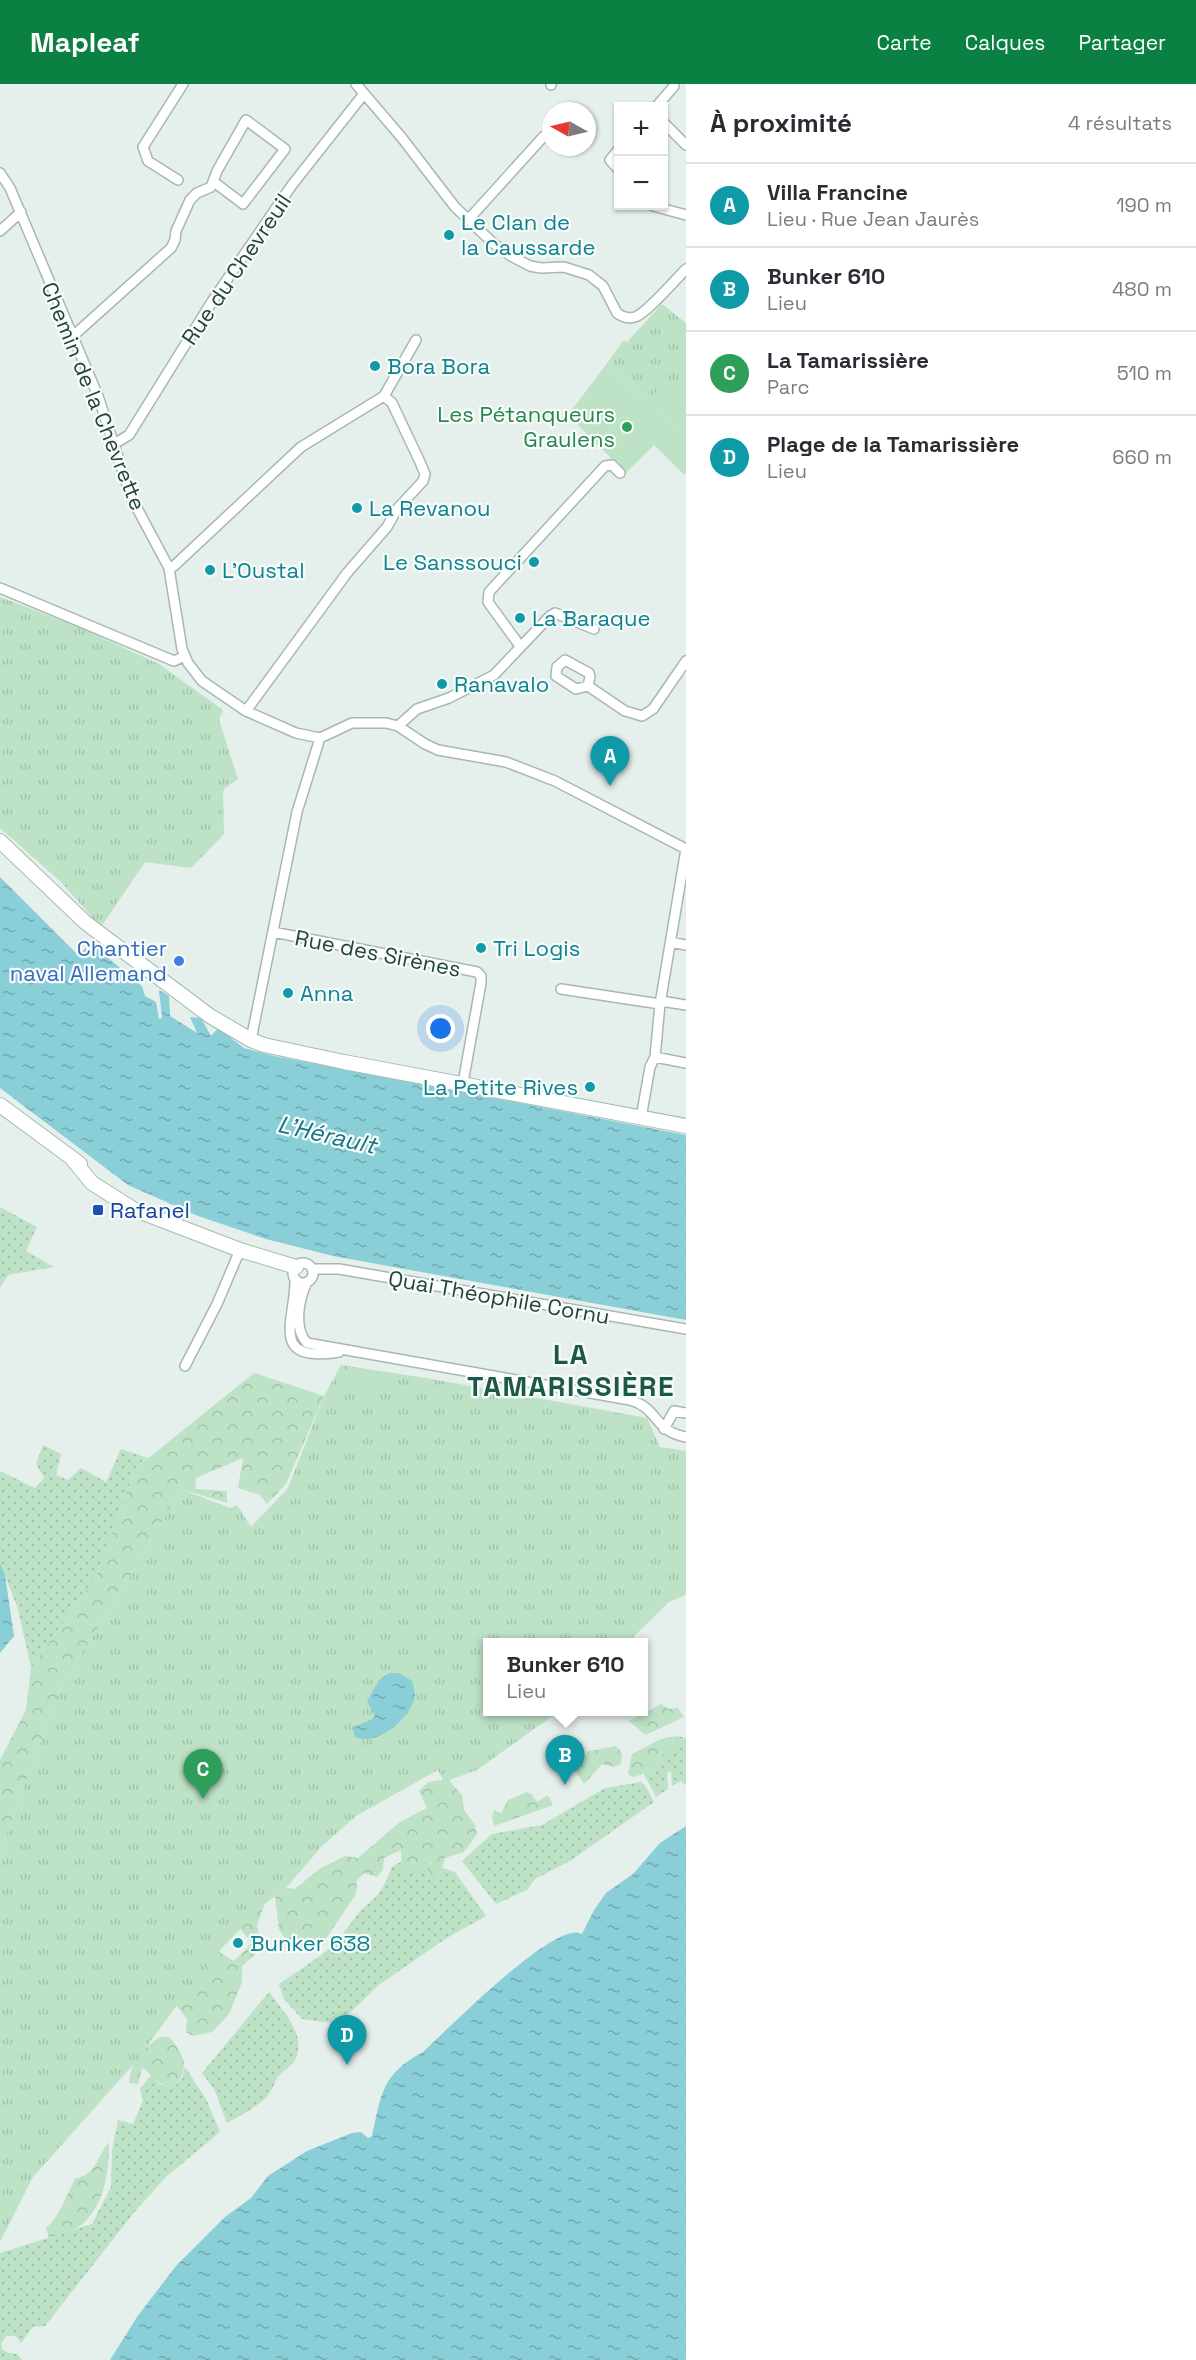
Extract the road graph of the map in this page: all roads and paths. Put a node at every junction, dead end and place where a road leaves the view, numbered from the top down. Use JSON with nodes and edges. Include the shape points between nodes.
{"nodes":[{"id":1,"x":183,"y":84,"type":"edge"},
{"id":2,"x":356,"y":84,"type":"edge"},
{"id":3,"x":674,"y":86,"type":"dead end"},
{"id":4,"x":363,"y":95,"type":"junction"},
{"id":5,"x":660,"y":102,"type":"edge"},
{"id":6,"x":668,"y":128,"type":"edge"},
{"id":7,"x":542,"y":138,"type":"edge"},
{"id":8,"x":686,"y":145,"type":"edge"},
{"id":9,"x":0,"y":173,"type":"edge"},
{"id":10,"x":178,"y":180,"type":"dead end"},
{"id":11,"x":214,"y":182,"type":"junction"},
{"id":12,"x":668,"y":210,"type":"edge"},
{"id":13,"x":21,"y":212,"type":"junction"},
{"id":14,"x":686,"y":215,"type":"edge"},
{"id":15,"x":468,"y":220,"type":"junction"},
{"id":16,"x":0,"y":231,"type":"edge"},
{"id":17,"x":686,"y":269,"type":"edge"},
{"id":18,"x":73,"y":336,"type":"junction"},
{"id":19,"x":416,"y":340,"type":"dead end"},
{"id":20,"x":384,"y":396,"type":"junction"},
{"id":21,"x":114,"y":444,"type":"junction"},
{"id":22,"x":620,"y":473,"type":"dead end"},
{"id":23,"x":169,"y":568,"type":"junction"},
{"id":24,"x":0,"y":588,"type":"edge"},
{"id":25,"x":594,"y":629,"type":"dead end"},
{"id":26,"x":520,"y":646,"type":"junction"},
{"id":27,"x":185,"y":656,"type":"junction"},
{"id":28,"x":686,"y":661,"type":"edge"},
{"id":29,"x":588,"y":686,"type":"dead end"},
{"id":30,"x":246,"y":711,"type":"junction"},
{"id":31,"x":398,"y":726,"type":"junction"},
{"id":32,"x":320,"y":738,"type":"junction"},
{"id":33,"x":0,"y":841,"type":"edge"},
{"id":34,"x":686,"y":849,"type":"edge"},
{"id":35,"x":273,"y":933,"type":"junction"},
{"id":36,"x":671,"y":942,"type":"junction"},
{"id":37,"x":686,"y":945,"type":"edge"},
{"id":38,"x":561,"y":989,"type":"dead end"},
{"id":39,"x":661,"y":1002,"type":"junction"},
{"id":40,"x":686,"y":1005,"type":"edge"},
{"id":41,"x":251,"y":1040,"type":"junction"},
{"id":42,"x":655,"y":1057,"type":"junction"},
{"id":43,"x":686,"y":1063,"type":"edge"},
{"id":44,"x":463,"y":1083,"type":"junction"},
{"id":45,"x":0,"y":1105,"type":"edge"},
{"id":46,"x":641,"y":1118,"type":"junction"},
{"id":47,"x":686,"y":1126,"type":"edge"},
{"id":48,"x":240,"y":1251,"type":"junction"},
{"id":49,"x":313,"y":1272,"type":"junction"},
{"id":50,"x":296,"y":1273,"type":"junction"},
{"id":51,"x":307,"y":1282,"type":"junction"},
{"id":52,"x":686,"y":1329,"type":"edge"},
{"id":53,"x":345,"y":1351,"type":"junction"},
{"id":54,"x":185,"y":1366,"type":"dead end"},
{"id":55,"x":686,"y":1413,"type":"edge"},
{"id":56,"x":664,"y":1429,"type":"junction"},
{"id":57,"x":686,"y":1437,"type":"edge"}],
"edges":[{"from":1,"to":10,"type":"street","via":[[143,147],[148,161]]},
{"from":2,"to":4,"type":"street"},
{"from":3,"to":5,"type":"street"},
{"from":4,"to":15,"type":"street"},
{"from":4,"to":21,"type":"street","name":"Rue du Chevreuil","via":[[285,194],[129,435]]},
{"from":6,"to":8,"type":"street"},
{"from":7,"to":15,"type":"street"},
{"from":9,"to":13,"type":"street","name":"Chemin de la Chevrette"},
{"from":11,"to":11,"type":"street","via":[[246,120],[285,149],[243,204]]},
{"from":11,"to":18,"type":"street","via":[[190,200],[171,248]]},
{"from":12,"to":14,"type":"street"},
{"from":13,"to":16,"type":"street"},
{"from":13,"to":18,"type":"street","name":"Chemin de la Chevrette"},
{"from":15,"to":17,"type":"street","via":[[511,256],[530,266],[564,267],[589,275],[603,286],[617,313],[633,318],[643,313]]},
{"from":18,"to":21,"type":"street","name":"Chemin de la Chevrette"},
{"from":19,"to":20,"type":"street"},
{"from":20,"to":23,"type":"street","via":[[302,447]]},
{"from":20,"to":30,"type":"street","via":[[392,403],[416,453],[425,474],[423,481],[347,573]]},
{"from":21,"to":23,"type":"street","name":"Chemin de la Chevrette","via":[[131,497]]},
{"from":22,"to":26,"type":"street","via":[[612,465],[605,466],[489,592],[488,602]]},
{"from":23,"to":27,"type":"street","name":"Chemin de la Chevrette"},
{"from":24,"to":27,"type":"street","via":[[174,661]]},
{"from":25,"to":26,"type":"street","via":[[555,614]]},
{"from":26,"to":31,"type":"street","via":[[494,675],[417,709]]},
{"from":27,"to":30,"type":"street","via":[[202,681]]},
{"from":28,"to":29,"type":"street","via":[[653,709],[642,716],[625,711]]},
{"from":30,"to":32,"type":"street","via":[[296,734]]},
{"from":31,"to":32,"type":"street","via":[[352,723]]},
{"from":31,"to":34,"type":"street","via":[[438,750],[492,758],[536,773]]},
{"from":32,"to":35,"type":"street","via":[[297,812]]},
{"from":33,"to":41,"type":"street","via":[[86,923],[210,1016]]},
{"from":34,"to":36,"type":"street"},
{"from":35,"to":41,"type":"street"},
{"from":35,"to":44,"type":"street","name":"Rue des Sirènes","via":[[479,974],[481,982]]},
{"from":36,"to":37,"type":"street"},
{"from":36,"to":39,"type":"street"},
{"from":38,"to":39,"type":"street"},
{"from":39,"to":40,"type":"street"},
{"from":39,"to":42,"type":"street"},
{"from":41,"to":44,"type":"street"},
{"from":42,"to":43,"type":"street"},
{"from":42,"to":46,"type":"street"},
{"from":44,"to":46,"type":"street"},
{"from":45,"to":48,"type":"street","via":[[73,1160],[100,1190],[134,1209]]},
{"from":46,"to":47,"type":"street"},
{"from":48,"to":50,"type":"street"},
{"from":48,"to":54,"type":"street"},
{"from":49,"to":50,"type":"street","via":[[304,1264]]},
{"from":49,"to":51,"type":"street"},
{"from":49,"to":52,"type":"street","name":"Quai Théophile Cornu","via":[[339,1269]]},
{"from":50,"to":51,"type":"street","via":[[302,1283]]},
{"from":50,"to":53,"type":"street","via":[[289,1319],[292,1340],[308,1353]]},
{"from":51,"to":53,"type":"street","via":[[298,1321],[301,1336],[310,1344]]},
{"from":53,"to":56,"type":"street","via":[[630,1400],[646,1407]]},
{"from":55,"to":56,"type":"street","via":[[674,1411]]},
{"from":56,"to":57,"type":"street"}]}
